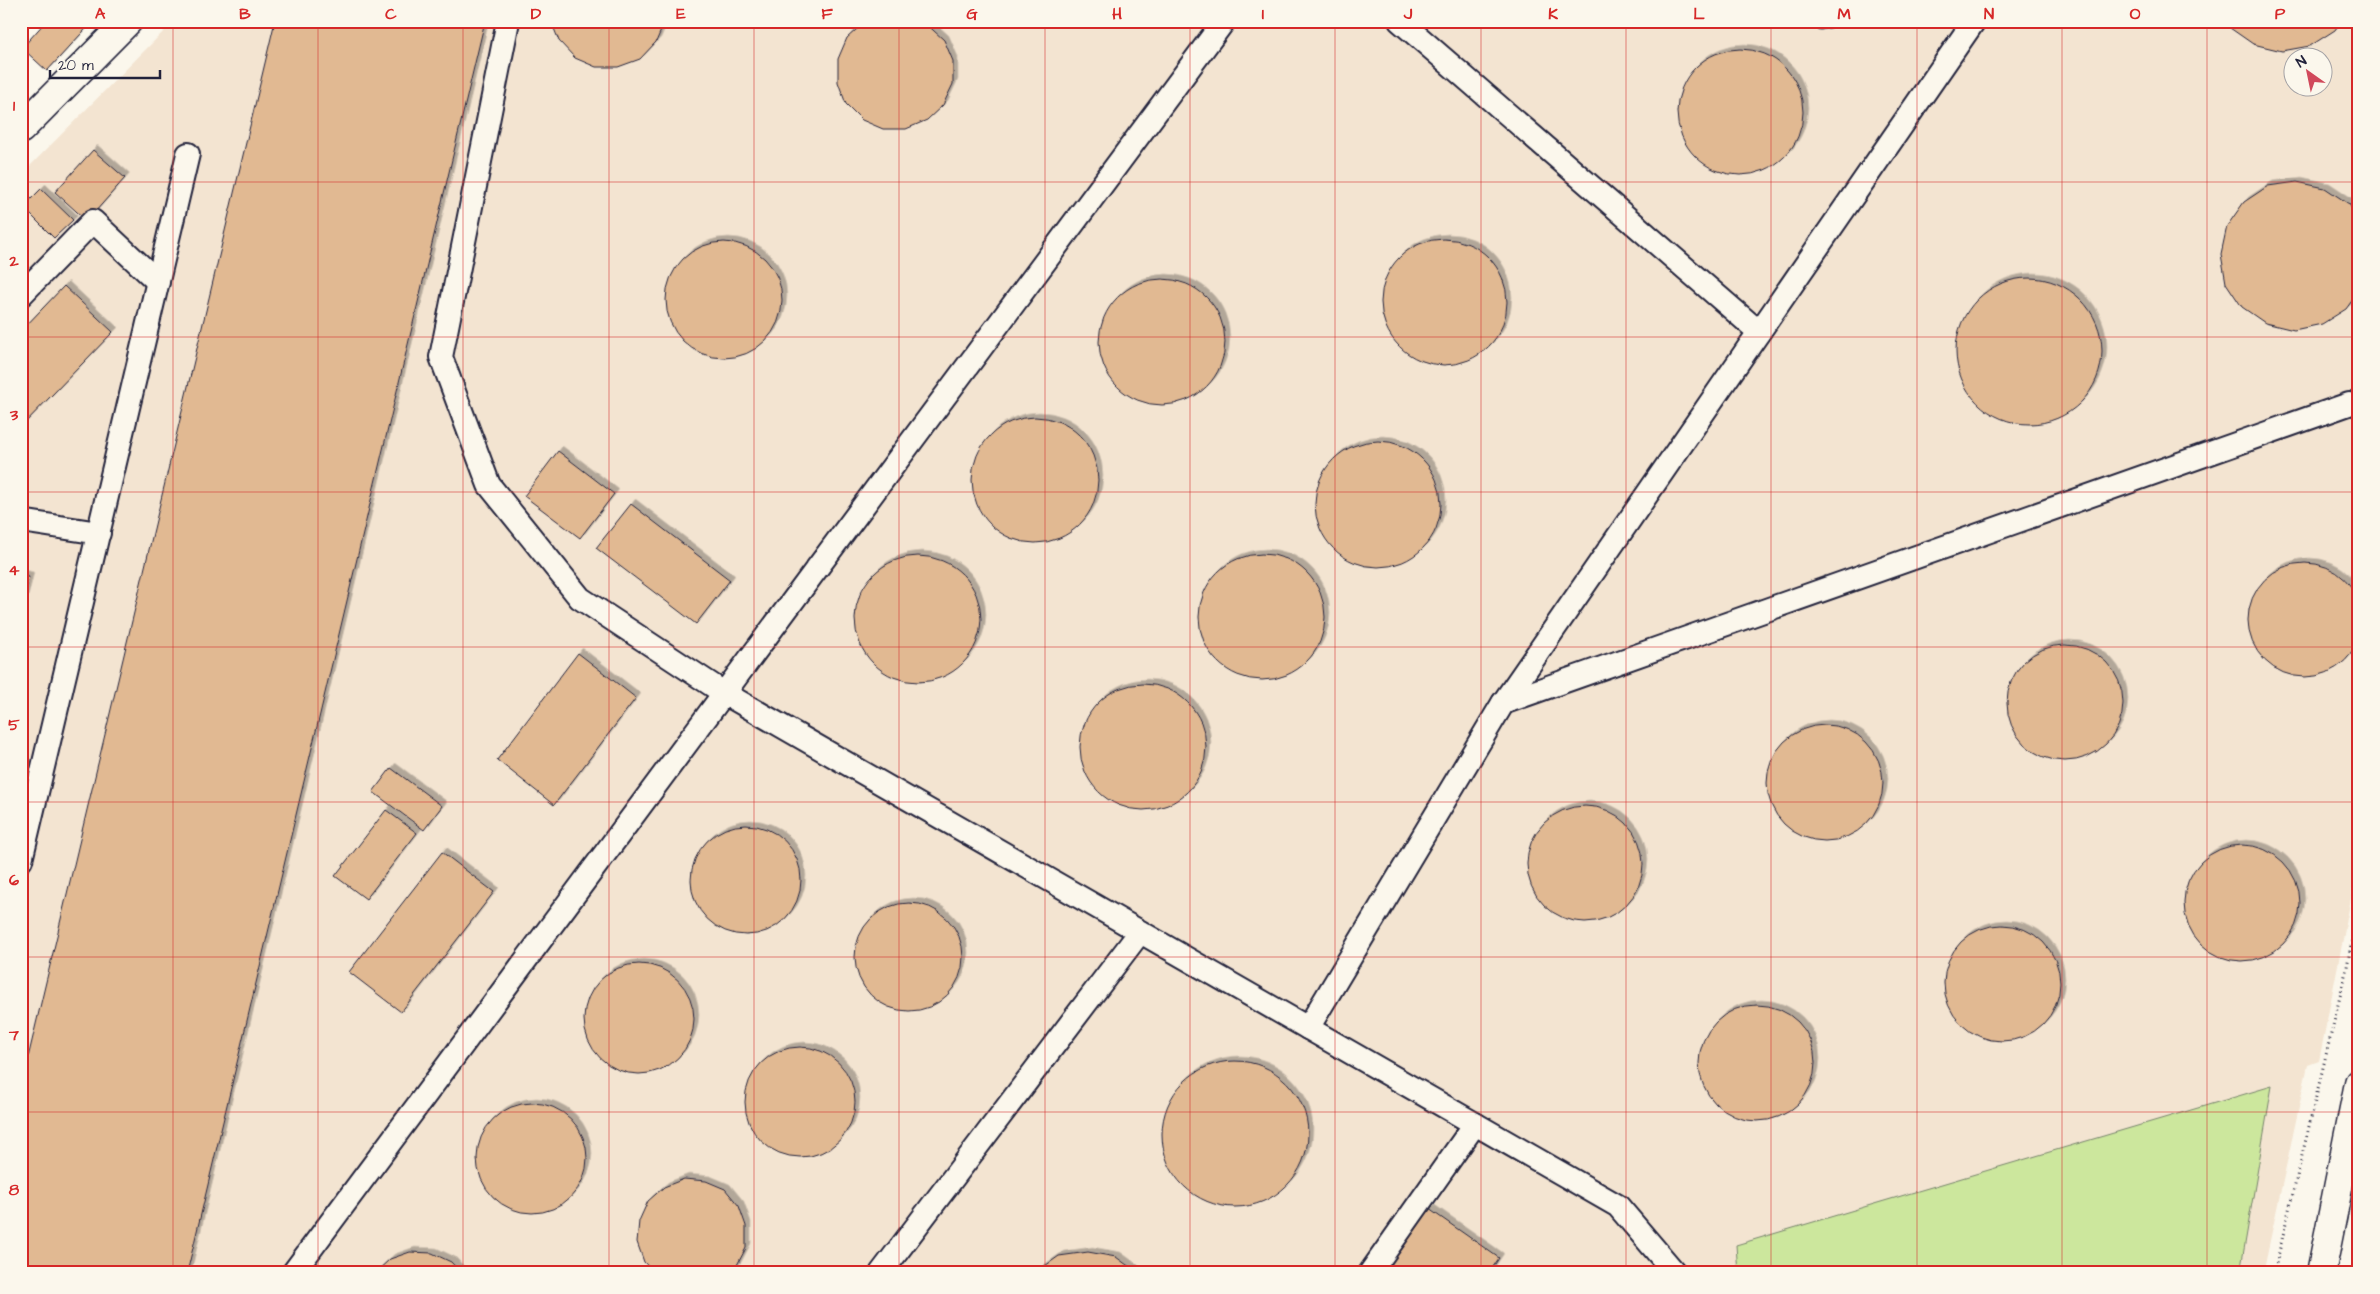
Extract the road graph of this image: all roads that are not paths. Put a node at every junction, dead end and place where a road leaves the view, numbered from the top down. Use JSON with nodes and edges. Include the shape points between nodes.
{"nodes":[{"id":1,"x":128,"y":21,"type":"edge"},
{"id":2,"x":508,"y":21,"type":"edge"},
{"id":3,"x":1224,"y":21,"type":"edge"},
{"id":4,"x":1400,"y":21,"type":"edge"},
{"id":5,"x":1974,"y":21,"type":"edge"},
{"id":6,"x":21,"y":129,"type":"edge"},
{"id":7,"x":188,"y":154,"type":"dead end"},
{"id":8,"x":158,"y":282,"type":"junction"},
{"id":9,"x":21,"y":295,"type":"edge"},
{"id":10,"x":1759,"y":332,"type":"junction"},
{"id":11,"x":2349,"y":404,"type":"dead end"},
{"id":12,"x":21,"y":521,"type":"edge"},
{"id":13,"x":99,"y":533,"type":"junction"},
{"id":14,"x":724,"y":693,"type":"junction"},
{"id":15,"x":1504,"y":703,"type":"junction"},
{"id":16,"x":21,"y":860,"type":"edge"},
{"id":17,"x":1140,"y":932,"type":"junction"},
{"id":18,"x":1308,"y":1028,"type":"junction"},
{"id":19,"x":2359,"y":1083,"type":"edge"},
{"id":20,"x":1475,"y":1124,"type":"junction"},
{"id":21,"x":293,"y":1273,"type":"edge"},
{"id":22,"x":880,"y":1273,"type":"edge"},
{"id":23,"x":1370,"y":1273,"type":"edge"},
{"id":24,"x":1675,"y":1273,"type":"edge"},
{"id":25,"x":2321,"y":1273,"type":"edge"}],
"edges":[{"from":1,"to":6,"type":"main road"},
{"from":2,"to":14,"type":"lane","via":[[441,358],[489,484],[580,598]]},
{"from":3,"to":14,"type":"lane"},
{"from":4,"to":10,"type":"lane"},
{"from":5,"to":10,"type":"lane"},
{"from":7,"to":8,"type":"lane"},
{"from":8,"to":9,"type":"lane","via":[[93,221]]},
{"from":8,"to":13,"type":"lane"},
{"from":10,"to":15,"type":"lane"},
{"from":11,"to":15,"type":"lane"},
{"from":12,"to":13,"type":"lane"},
{"from":13,"to":16,"type":"lane"},
{"from":14,"to":17,"type":"lane"},
{"from":14,"to":21,"type":"lane"},
{"from":15,"to":18,"type":"lane"},
{"from":17,"to":18,"type":"lane"},
{"from":17,"to":22,"type":"lane"},
{"from":18,"to":20,"type":"lane"},
{"from":19,"to":25,"type":"main road"},
{"from":20,"to":23,"type":"lane"},
{"from":20,"to":24,"type":"lane","via":[[1618,1206]]}]}
